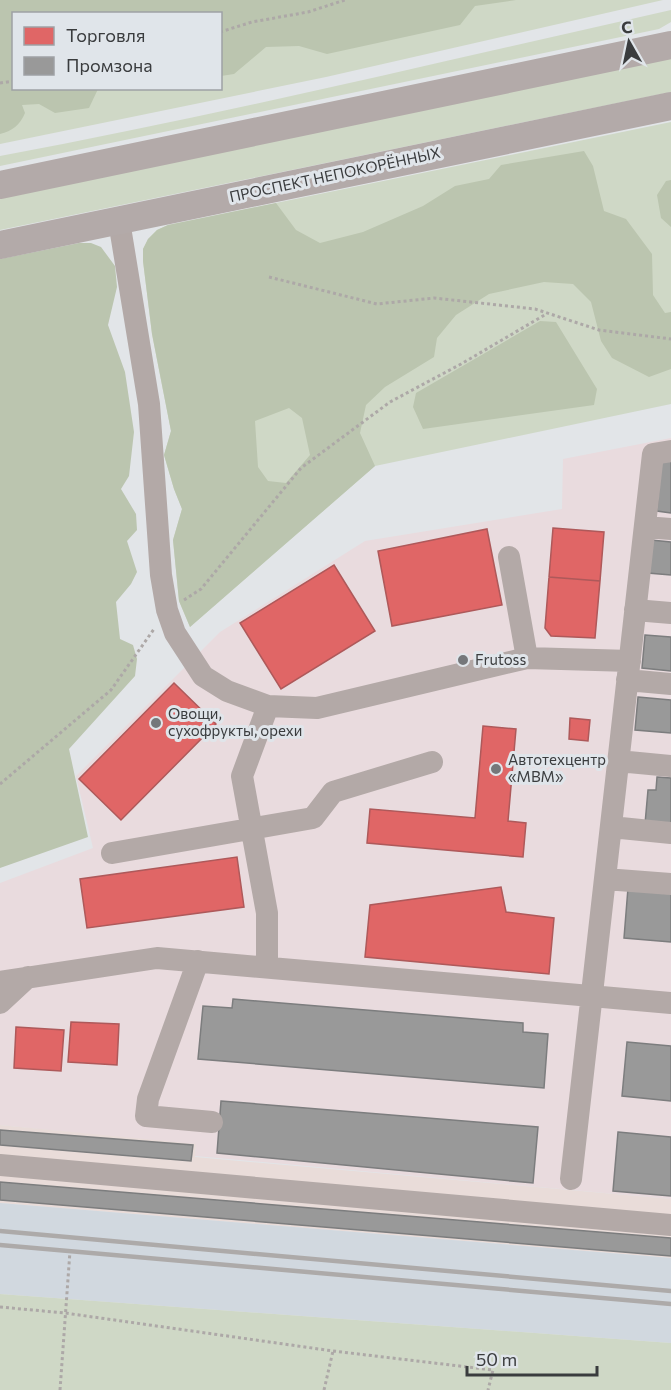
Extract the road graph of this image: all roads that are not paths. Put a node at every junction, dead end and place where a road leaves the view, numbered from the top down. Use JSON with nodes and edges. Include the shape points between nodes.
{"nodes":[{"id":1,"x":671,"y":45,"type":"edge"},
{"id":2,"x":671,"y":106,"type":"edge"},
{"id":3,"x":0,"y":185,"type":"edge"},
{"id":4,"x":119,"y":221,"type":"junction"},
{"id":5,"x":0,"y":245,"type":"edge"},
{"id":6,"x":671,"y":451,"type":"edge"},
{"id":7,"x":645,"y":527,"type":"junction"},
{"id":8,"x":671,"y":529,"type":"edge"},
{"id":9,"x":508,"y":557,"type":"dead end"},
{"id":10,"x":635,"y":610,"type":"junction"},
{"id":11,"x":671,"y":613,"type":"edge"},
{"id":12,"x":527,"y":658,"type":"junction"},
{"id":13,"x":628,"y":670,"type":"junction"},
{"id":14,"x":671,"y":684,"type":"edge"},
{"id":15,"x":268,"y":706,"type":"junction"},
{"id":16,"x":618,"y":761,"type":"junction"},
{"id":17,"x":432,"y":762,"type":"dead end"},
{"id":18,"x":671,"y":766,"type":"edge"},
{"id":19,"x":611,"y":827,"type":"junction"},
{"id":20,"x":252,"y":829,"type":"junction"},
{"id":21,"x":671,"y":833,"type":"edge"},
{"id":22,"x":112,"y":853,"type":"dead end"},
{"id":23,"x":605,"y":879,"type":"junction"},
{"id":24,"x":671,"y":885,"type":"edge"},
{"id":25,"x":198,"y":961,"type":"junction"},
{"id":26,"x":267,"y":967,"type":"junction"},
{"id":27,"x":28,"y":977,"type":"junction"},
{"id":28,"x":0,"y":982,"type":"edge"},
{"id":29,"x":591,"y":997,"type":"junction"},
{"id":30,"x":0,"y":1003,"type":"edge"},
{"id":31,"x":671,"y":1004,"type":"edge"},
{"id":32,"x":212,"y":1122,"type":"dead end"},
{"id":33,"x":0,"y":1165,"type":"edge"},
{"id":34,"x":571,"y":1179,"type":"dead end"},
{"id":35,"x":671,"y":1225,"type":"edge"}],
"edges":[{"from":1,"to":3,"type":"main road"},
{"from":2,"to":4,"type":"main road","name":"ПРОСПЕКТ НЕПОКОРЁННЫХ"},
{"from":4,"to":5,"type":"main road","name":"ПРОСПЕКТ НЕПОКОРЁННЫХ"},
{"from":4,"to":15,"type":"street","via":[[149,404],[167,610],[175,633],[203,676],[227,691]]},
{"from":6,"to":7,"type":"street","via":[[653,454]]},
{"from":7,"to":8,"type":"street"},
{"from":7,"to":10,"type":"street"},
{"from":9,"to":12,"type":"street"},
{"from":10,"to":11,"type":"street"},
{"from":10,"to":13,"type":"street"},
{"from":12,"to":13,"type":"street"},
{"from":12,"to":15,"type":"street","via":[[317,708]]},
{"from":13,"to":14,"type":"street"},
{"from":13,"to":16,"type":"street"},
{"from":15,"to":20,"type":"street","via":[[242,776]]},
{"from":16,"to":18,"type":"street"},
{"from":16,"to":19,"type":"street"},
{"from":17,"to":20,"type":"street","via":[[333,792],[313,818]]},
{"from":19,"to":21,"type":"street"},
{"from":19,"to":23,"type":"street"},
{"from":20,"to":22,"type":"street"},
{"from":20,"to":26,"type":"street","via":[[267,913]]},
{"from":23,"to":24,"type":"street"},
{"from":23,"to":29,"type":"street"},
{"from":25,"to":26,"type":"street"},
{"from":25,"to":27,"type":"street","via":[[158,958]]},
{"from":25,"to":32,"type":"street","via":[[147,1098],[146,1116]]},
{"from":26,"to":29,"type":"street"},
{"from":27,"to":28,"type":"street"},
{"from":27,"to":30,"type":"street"},
{"from":29,"to":31,"type":"street"},
{"from":29,"to":34,"type":"street"},
{"from":33,"to":35,"type":"street"}]}
